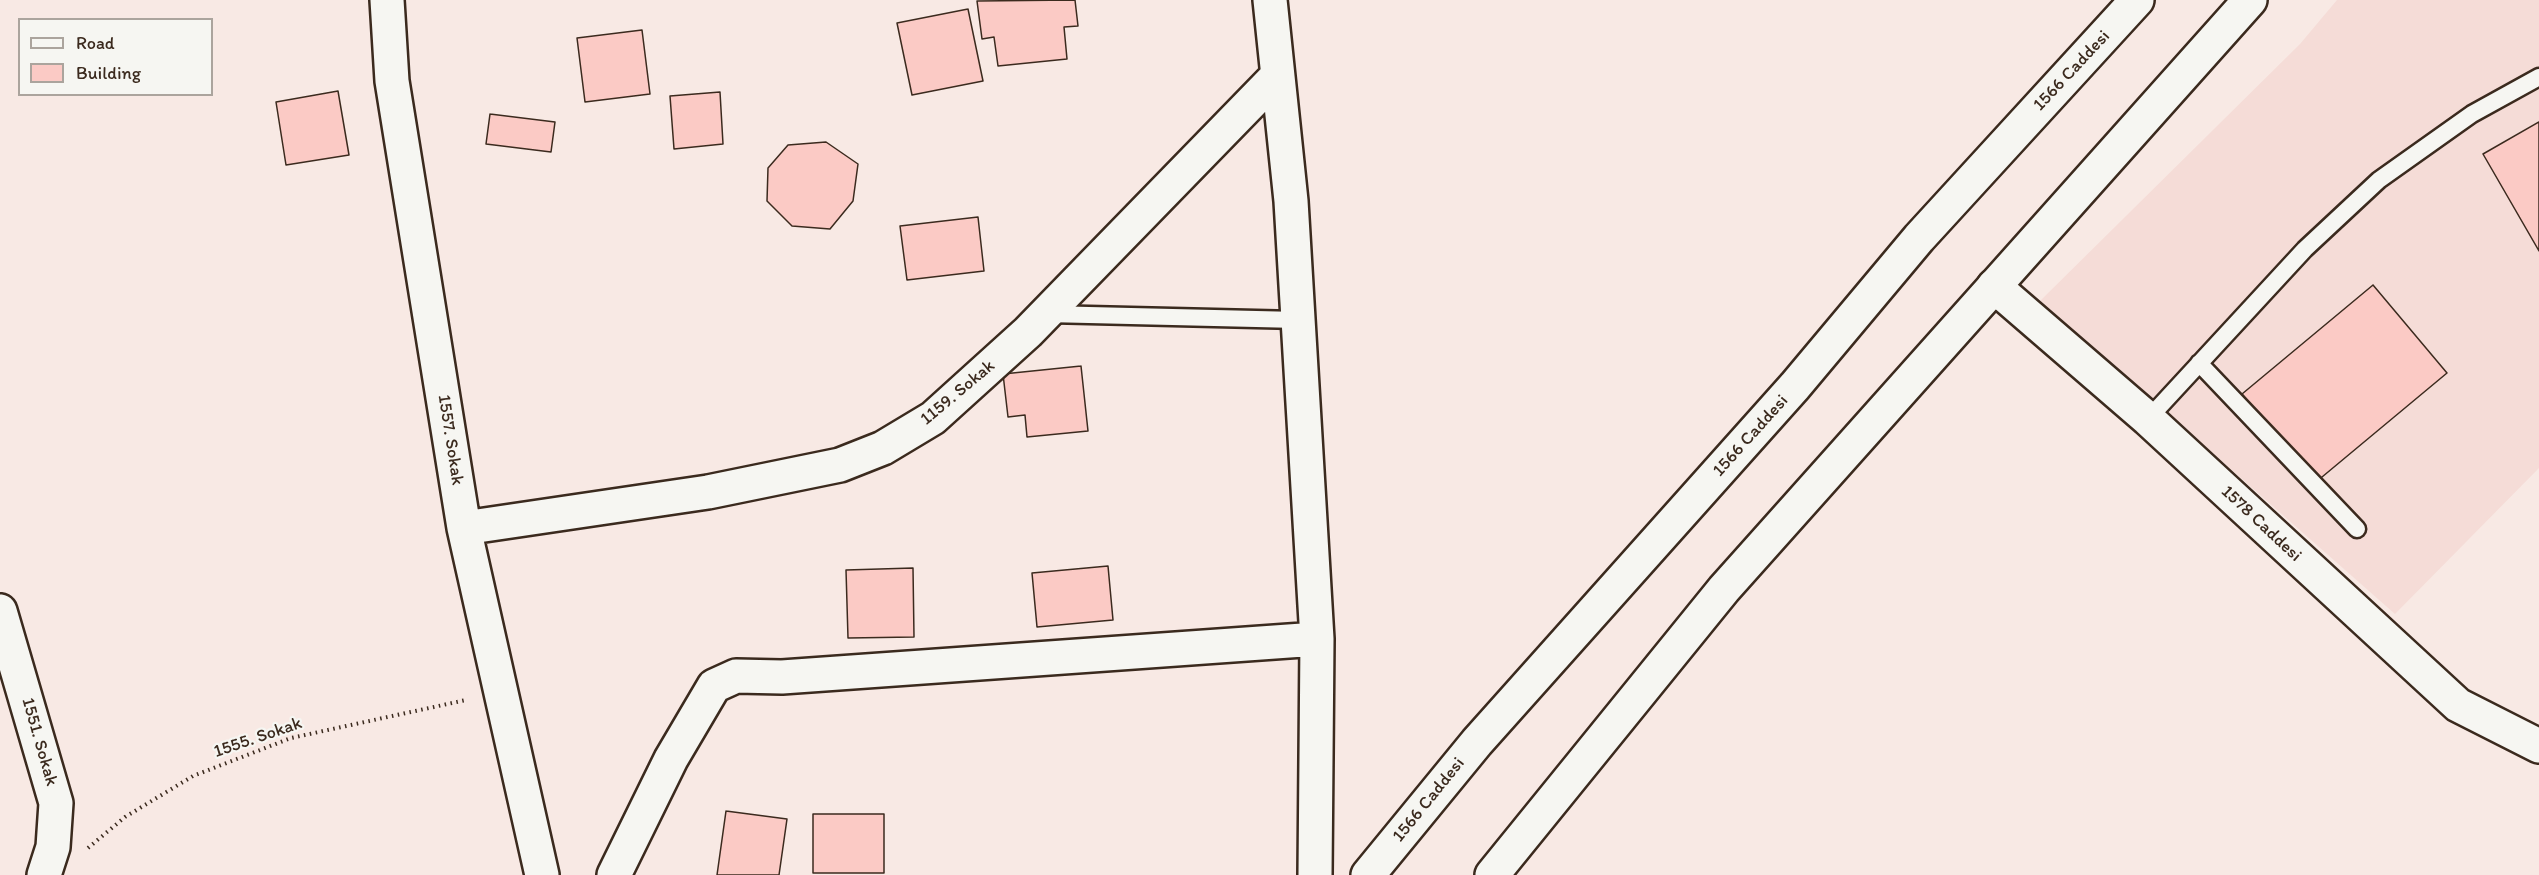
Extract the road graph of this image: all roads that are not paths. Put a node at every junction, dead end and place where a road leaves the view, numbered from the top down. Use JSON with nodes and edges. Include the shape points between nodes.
{"nodes":[{"id":1,"x":387,"y":0,"type":"edge"},
{"id":2,"x":1269,"y":0,"type":"edge"},
{"id":3,"x":2137,"y":0,"type":"edge"},
{"id":4,"x":2250,"y":0,"type":"edge"},
{"id":5,"x":1277,"y":76,"type":"junction"},
{"id":6,"x":2539,"y":77,"type":"edge"},
{"id":7,"x":1994,"y":286,"type":"junction"},
{"id":8,"x":1046,"y":314,"type":"junction"},
{"id":9,"x":1298,"y":320,"type":"junction"},
{"id":10,"x":2199,"y":363,"type":"junction"},
{"id":11,"x":2148,"y":419,"type":"junction"},
{"id":12,"x":464,"y":528,"type":"junction"},
{"id":13,"x":2357,"y":529,"type":"dead end"},
{"id":14,"x":0,"y":611,"type":"edge"},
{"id":15,"x":1317,"y":639,"type":"junction"},
{"id":16,"x":2539,"y":746,"type":"edge"},
{"id":17,"x":44,"y":875,"type":"edge"},
{"id":18,"x":542,"y":875,"type":"edge"},
{"id":19,"x":614,"y":875,"type":"edge"},
{"id":20,"x":1315,"y":875,"type":"edge"},
{"id":21,"x":1368,"y":875,"type":"edge"},
{"id":22,"x":1492,"y":875,"type":"edge"}],
"edges":[{"from":1,"to":12,"type":"street","name":"1557. Sokak","via":[[392,81]]},
{"from":2,"to":5,"type":"street"},
{"from":3,"to":21,"type":"street","name":"1566 Caddesi","via":[[1919,238],[1795,386],[1477,742]]},
{"from":4,"to":7,"type":"street"},
{"from":5,"to":8,"type":"street","name":"1159. Sokak"},
{"from":5,"to":9,"type":"street","via":[[1291,201]]},
{"from":6,"to":10,"type":"lane","via":[[2472,114],[2379,180],[2305,249]]},
{"from":7,"to":11,"type":"street","name":"1578 Caddesi"},
{"from":7,"to":22,"type":"street","via":[[1724,589]]},
{"from":8,"to":9,"type":"lane"},
{"from":8,"to":12,"type":"street","name":"1159. Sokak","via":[[933,418],[883,448],[840,465],[708,492]]},
{"from":9,"to":15,"type":"street"},
{"from":10,"to":11,"type":"lane"},
{"from":10,"to":13,"type":"lane"},
{"from":11,"to":16,"type":"street","name":"1578 Caddesi","via":[[2458,705]]},
{"from":12,"to":18,"type":"street","name":"1557. Sokak"},
{"from":14,"to":17,"type":"street","name":"1551. Sokak","via":[[56,803],[53,847]]},
{"from":15,"to":19,"type":"street","via":[[782,677],[736,676],[714,686],[671,759]]},
{"from":15,"to":20,"type":"street"}]}
